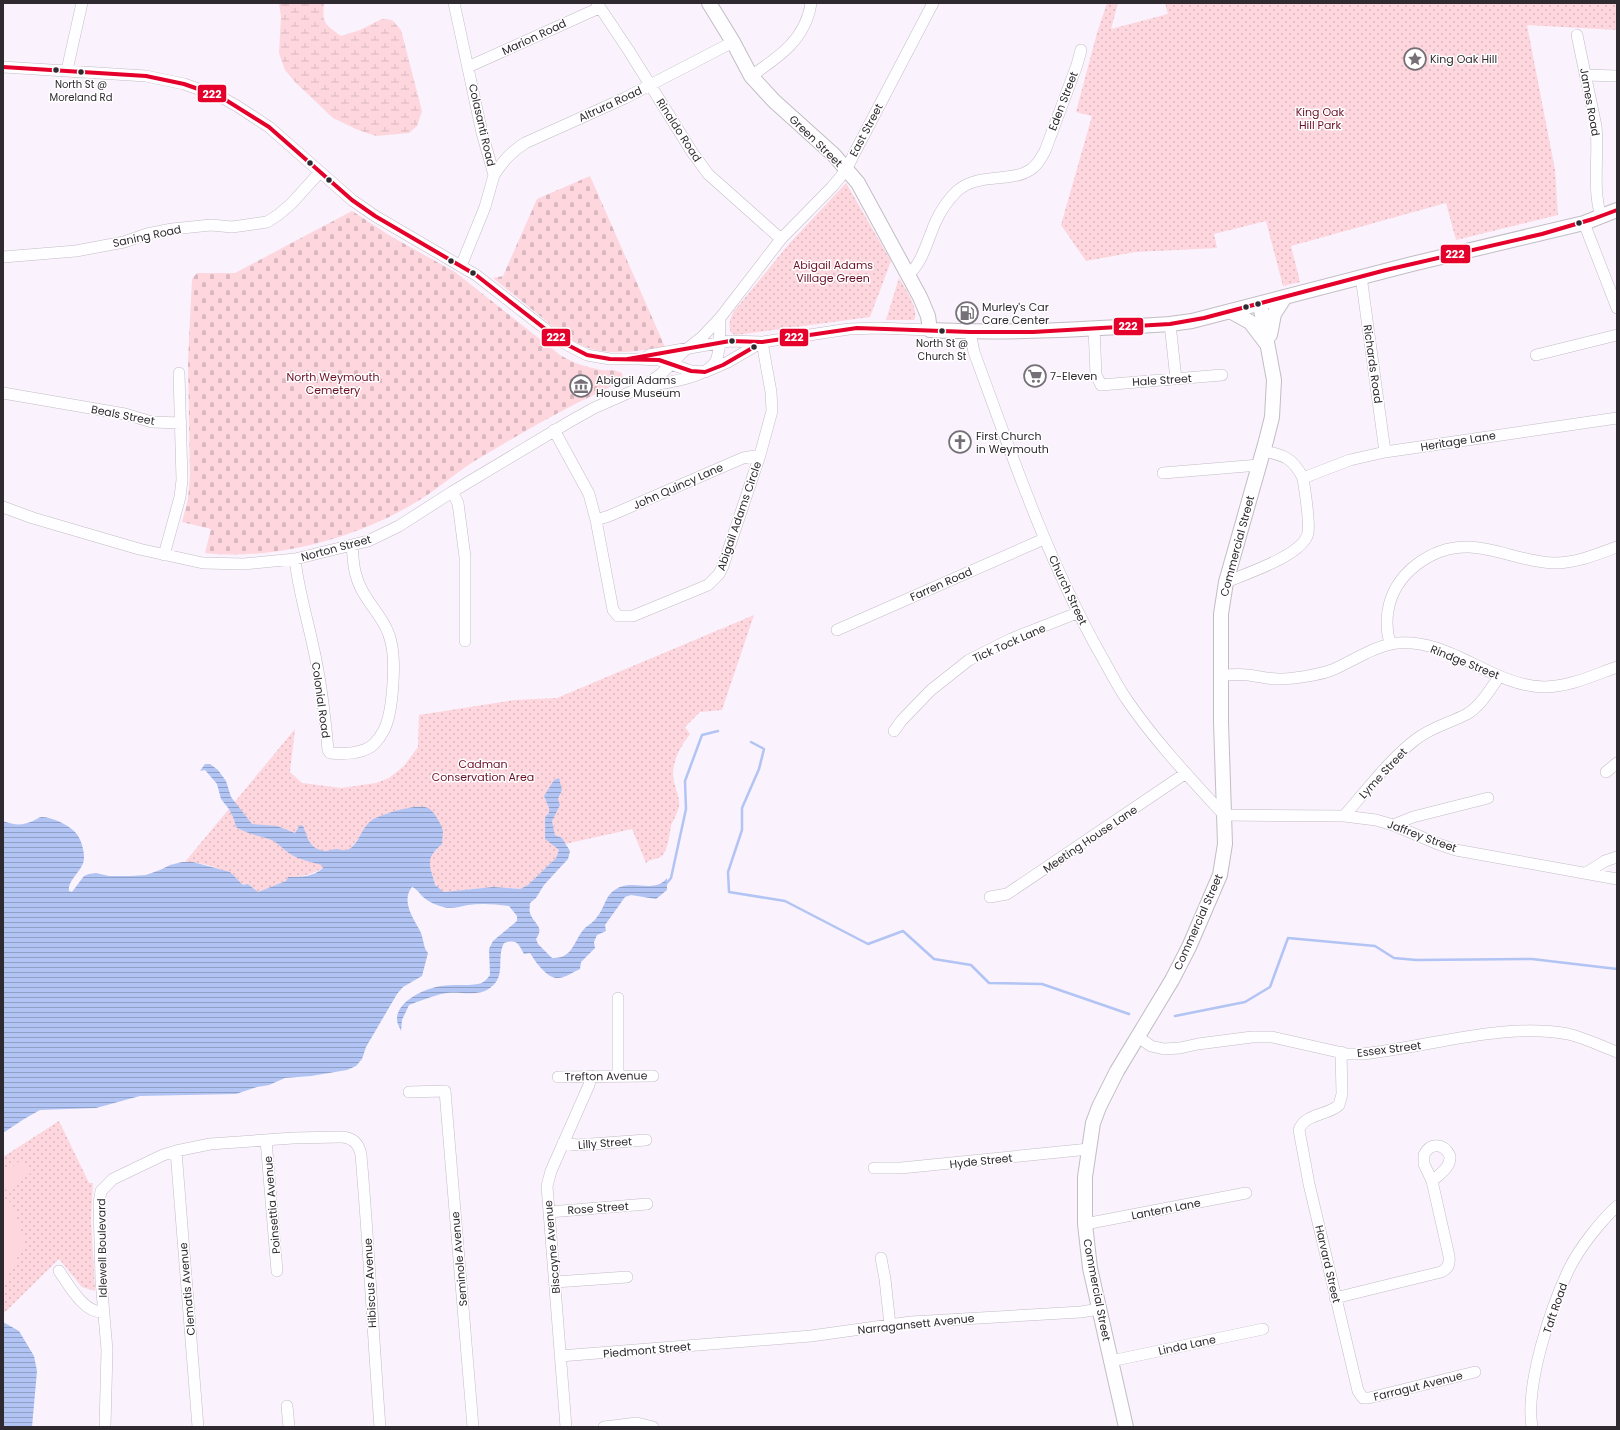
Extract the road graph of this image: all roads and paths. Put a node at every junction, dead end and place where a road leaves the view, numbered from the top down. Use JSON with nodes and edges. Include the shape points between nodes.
{"nodes":[{"id":1,"x":82,"y":3,"type":"edge"},
{"id":2,"x":454,"y":3,"type":"edge"},
{"id":3,"x":709,"y":3,"type":"edge"},
{"id":4,"x":811,"y":3,"type":"edge"},
{"id":5,"x":933,"y":3,"type":"edge"},
{"id":6,"x":598,"y":5,"type":"edge"},
{"id":7,"x":1577,"y":36,"type":"dead end"},
{"id":8,"x":733,"y":42,"type":"junction"},
{"id":9,"x":1081,"y":50,"type":"dead end"},
{"id":10,"x":3,"y":67,"type":"edge"},
{"id":11,"x":468,"y":67,"type":"junction"},
{"id":12,"x":66,"y":70,"type":"junction"},
{"id":13,"x":1586,"y":75,"type":"junction"},
{"id":14,"x":751,"y":76,"type":"junction"},
{"id":15,"x":1617,"y":76,"type":"edge"},
{"id":16,"x":650,"y":85,"type":"junction"},
{"id":17,"x":846,"y":170,"type":"junction"},
{"id":18,"x":320,"y":172,"type":"junction"},
{"id":19,"x":494,"y":175,"type":"junction"},
{"id":20,"x":1617,"y":210,"type":"edge"},
{"id":21,"x":1601,"y":217,"type":"junction"},
{"id":22,"x":1584,"y":223,"type":"junction"},
{"id":23,"x":781,"y":239,"type":"junction"},
{"id":24,"x":3,"y":257,"type":"edge"},
{"id":25,"x":461,"y":266,"type":"junction"},
{"id":26,"x":908,"y":274,"type":"junction"},
{"id":27,"x":1361,"y":276,"type":"junction"},
{"id":28,"x":1285,"y":297,"type":"junction"},
{"id":29,"x":1262,"y":303,"type":"junction"},
{"id":30,"x":1617,"y":308,"type":"edge"},
{"id":31,"x":1230,"y":311,"type":"junction"},
{"id":32,"x":720,"y":318,"type":"junction"},
{"id":33,"x":1170,"y":324,"type":"junction"},
{"id":34,"x":1094,"y":328,"type":"junction"},
{"id":35,"x":930,"y":330,"type":"junction"},
{"id":36,"x":970,"y":332,"type":"junction"},
{"id":37,"x":1617,"y":334,"type":"edge"},
{"id":38,"x":762,"y":342,"type":"junction"},
{"id":39,"x":719,"y":343,"type":"junction"},
{"id":40,"x":1267,"y":345,"type":"junction"},
{"id":41,"x":686,"y":349,"type":"junction"},
{"id":42,"x":1536,"y":355,"type":"dead end"},
{"id":43,"x":628,"y":359,"type":"junction"},
{"id":44,"x":672,"y":364,"type":"junction"},
{"id":45,"x":705,"y":372,"type":"junction"},
{"id":46,"x":179,"y":373,"type":"dead end"},
{"id":47,"x":1222,"y":376,"type":"dead end"},
{"id":48,"x":1176,"y":379,"type":"junction"},
{"id":49,"x":637,"y":390,"type":"junction"},
{"id":50,"x":3,"y":394,"type":"edge"},
{"id":51,"x":1617,"y":418,"type":"edge"},
{"id":52,"x":180,"y":423,"type":"junction"},
{"id":53,"x":554,"y":430,"type":"junction"},
{"id":54,"x":1263,"y":451,"type":"junction"},
{"id":55,"x":1385,"y":452,"type":"junction"},
{"id":56,"x":760,"y":455,"type":"junction"},
{"id":57,"x":1259,"y":465,"type":"junction"},
{"id":58,"x":1163,"y":473,"type":"dead end"},
{"id":59,"x":1303,"y":478,"type":"junction"},
{"id":60,"x":452,"y":492,"type":"junction"},
{"id":61,"x":3,"y":507,"type":"edge"},
{"id":62,"x":596,"y":520,"type":"junction"},
{"id":63,"x":1044,"y":539,"type":"junction"},
{"id":64,"x":352,"y":545,"type":"junction"},
{"id":65,"x":1617,"y":547,"type":"edge"},
{"id":66,"x":164,"y":555,"type":"junction"},
{"id":67,"x":295,"y":559,"type":"junction"},
{"id":68,"x":1226,"y":582,"type":"junction"},
{"id":69,"x":1078,"y":613,"type":"junction"},
{"id":70,"x":837,"y":630,"type":"dead end"},
{"id":71,"x":465,"y":641,"type":"dead end"},
{"id":72,"x":1390,"y":644,"type":"junction"},
{"id":73,"x":1617,"y":667,"type":"edge"},
{"id":74,"x":1221,"y":675,"type":"junction"},
{"id":75,"x":1499,"y":677,"type":"junction"},
{"id":76,"x":894,"y":731,"type":"dead end"},
{"id":77,"x":1617,"y":763,"type":"edge"},
{"id":78,"x":1606,"y":772,"type":"dead end"},
{"id":79,"x":1186,"y":774,"type":"junction"},
{"id":80,"x":1488,"y":798,"type":"dead end"},
{"id":81,"x":1224,"y":815,"type":"junction"},
{"id":82,"x":1344,"y":816,"type":"junction"},
{"id":83,"x":1393,"y":825,"type":"junction"},
{"id":84,"x":1617,"y":857,"type":"edge"},
{"id":85,"x":1586,"y":873,"type":"junction"},
{"id":86,"x":1617,"y":879,"type":"edge"},
{"id":87,"x":990,"y":897,"type":"dead end"},
{"id":88,"x":618,"y":998,"type":"dead end"},
{"id":89,"x":1138,"y":1037,"type":"junction"},
{"id":90,"x":1341,"y":1052,"type":"junction"},
{"id":91,"x":1617,"y":1052,"type":"edge"},
{"id":92,"x":591,"y":1076,"type":"junction"},
{"id":93,"x":618,"y":1076,"type":"junction"},
{"id":94,"x":653,"y":1076,"type":"dead end"},
{"id":95,"x":558,"y":1077,"type":"dead end"},
{"id":96,"x":409,"y":1092,"type":"dead end"},
{"id":97,"x":266,"y":1140,"type":"junction"},
{"id":98,"x":646,"y":1140,"type":"dead end"},
{"id":99,"x":354,"y":1141,"type":"joint"},
{"id":100,"x":563,"y":1143,"type":"junction"},
{"id":101,"x":1089,"y":1149,"type":"junction"},
{"id":102,"x":176,"y":1151,"type":"junction"},
{"id":103,"x":874,"y":1168,"type":"dead end"},
{"id":104,"x":1432,"y":1181,"type":"dead end"},
{"id":105,"x":1246,"y":1193,"type":"dead end"},
{"id":106,"x":647,"y":1204,"type":"dead end"},
{"id":107,"x":1617,"y":1206,"type":"edge"},
{"id":108,"x":549,"y":1212,"type":"junction"},
{"id":109,"x":1085,"y":1224,"type":"junction"},
{"id":110,"x":881,"y":1258,"type":"dead end"},
{"id":111,"x":59,"y":1271,"type":"dead end"},
{"id":112,"x":277,"y":1271,"type":"dead end"},
{"id":113,"x":627,"y":1277,"type":"dead end"},
{"id":114,"x":555,"y":1282,"type":"junction"},
{"id":115,"x":1335,"y":1298,"type":"junction"},
{"id":116,"x":1099,"y":1309,"type":"junction"},
{"id":117,"x":104,"y":1312,"type":"junction"},
{"id":118,"x":890,"y":1325,"type":"junction"},
{"id":119,"x":1263,"y":1329,"type":"dead end"},
{"id":120,"x":733,"y":1343,"type":"joint"},
{"id":121,"x":560,"y":1356,"type":"junction"},
{"id":122,"x":1112,"y":1361,"type":"junction"},
{"id":123,"x":1475,"y":1372,"type":"dead end"},
{"id":124,"x":1362,"y":1396,"type":"joint"},
{"id":125,"x":287,"y":1406,"type":"dead end"},
{"id":126,"x":105,"y":1427,"type":"edge"},
{"id":127,"x":198,"y":1427,"type":"edge"},
{"id":128,"x":288,"y":1427,"type":"edge"},
{"id":129,"x":380,"y":1427,"type":"edge"},
{"id":130,"x":473,"y":1427,"type":"edge"},
{"id":131,"x":566,"y":1427,"type":"edge"},
{"id":132,"x":604,"y":1427,"type":"edge"},
{"id":133,"x":653,"y":1427,"type":"edge"},
{"id":134,"x":1126,"y":1427,"type":"edge"},
{"id":135,"x":1532,"y":1427,"type":"edge"}],
"edges":[{"from":1,"to":12,"type":"street"},
{"from":2,"to":11,"type":"street","name":"Colasanti Road"},
{"from":3,"to":8,"type":"main road","name":"Green Street"},
{"from":4,"to":14,"type":"street","via":[[805,27],[796,39],[776,59]]},
{"from":5,"to":17,"type":"street","name":"East Street"},
{"from":6,"to":11,"type":"street","name":"Marion Road"},
{"from":6,"to":16,"type":"street","name":"Rinaldo Road"},
{"from":7,"to":13,"type":"street","name":"James Road"},
{"from":8,"to":14,"type":"main road","name":"Green Street"},
{"from":8,"to":16,"type":"street","name":"Altrura Road"},
{"from":9,"to":26,"type":"street","name":"Eden Street","via":[[1040,159],[1029,171],[988,178],[958,191],[942,209],[918,264]]},
{"from":10,"to":12,"type":"street"},
{"from":11,"to":19,"type":"street","name":"Colasanti Road"},
{"from":12,"to":18,"type":"street","via":[[146,76],[204,90],[264,123]]},
{"from":13,"to":15,"type":"street"},
{"from":13,"to":21,"type":"street","name":"James Road","via":[[1596,126],[1595,184]]},
{"from":14,"to":17,"type":"main road","name":"Green Street","via":[[774,101],[834,155]]},
{"from":16,"to":19,"type":"street","name":"Altrura Road","via":[[525,143],[503,160]]},
{"from":16,"to":23,"type":"street","name":"Rinaldo Road","via":[[708,174]]},
{"from":17,"to":23,"type":"street","name":"East Street"},
{"from":17,"to":26,"type":"main road","name":"Green Street","via":[[858,183]]},
{"from":18,"to":24,"type":"street","name":"Saning Road","via":[[291,204],[267,222],[232,227],[211,225],[172,229],[124,242],[76,250]]},
{"from":18,"to":25,"type":"street","via":[[375,216]]},
{"from":19,"to":25,"type":"street","name":"Colasanti Road","via":[[485,208]]},
{"from":20,"to":21,"type":"main road"},
{"from":21,"to":22,"type":"main road"},
{"from":22,"to":27,"type":"main road"},
{"from":22,"to":30,"type":"street"},
{"from":23,"to":32,"type":"street","name":"East Street"},
{"from":25,"to":43,"type":"street","via":[[575,350],[598,358]]},
{"from":26,"to":35,"type":"main road","name":"Green Street","via":[[928,314]]},
{"from":27,"to":28,"type":"main road"},
{"from":27,"to":55,"type":"street","name":"Richards Road"},
{"from":28,"to":29,"type":"main road"},
{"from":28,"to":40,"type":"main road","via":[[1274,314]]},
{"from":29,"to":31,"type":"main road"},
{"from":29,"to":40,"type":"main road","name":"Commercial Street"},
{"from":31,"to":33,"type":"main road"},
{"from":31,"to":40,"type":"main road","via":[[1250,322]]},
{"from":32,"to":39,"type":"street"},
{"from":32,"to":41,"type":"street","name":"East Street","via":[[698,341]]},
{"from":33,"to":34,"type":"main road"},
{"from":33,"to":48,"type":"street"},
{"from":34,"to":36,"type":"main road","via":[[1033,332]]},
{"from":34,"to":48,"type":"street","name":"Hale Street","via":[[1096,375],[1101,384]]},
{"from":35,"to":36,"type":"main road"},
{"from":35,"to":38,"type":"street","via":[[857,328]]},
{"from":36,"to":63,"type":"street","name":"Church Street","via":[[974,352]]},
{"from":37,"to":42,"type":"street"},
{"from":38,"to":39,"type":"street"},
{"from":38,"to":45,"type":"street","name":"Norton Street","via":[[723,365]]},
{"from":38,"to":56,"type":"street","name":"Abigail Adams Circle","via":[[772,411]]},
{"from":39,"to":41,"type":"street"},
{"from":39,"to":45,"type":"street","via":[[715,363]]},
{"from":40,"to":54,"type":"main road","name":"Commercial Street","via":[[1274,380],[1272,417]]},
{"from":41,"to":43,"type":"street"},
{"from":41,"to":44,"type":"street","name":"Norton Street"},
{"from":43,"to":44,"type":"street"},
{"from":44,"to":45,"type":"street","via":[[691,372]]},
{"from":44,"to":49,"type":"street","name":"Norton Street"},
{"from":45,"to":49,"type":"street","name":"Norton Street"},
{"from":46,"to":52,"type":"street"},
{"from":47,"to":48,"type":"street","name":"Hale Street"},
{"from":49,"to":53,"type":"street","name":"Norton Street","via":[[594,408]]},
{"from":50,"to":52,"type":"street","name":"Beals Street","via":[[125,414],[152,422]]},
{"from":51,"to":55,"type":"street","name":"Heritage Lane"},
{"from":52,"to":66,"type":"street","via":[[181,491]]},
{"from":53,"to":60,"type":"street","name":"Norton Street"},
{"from":53,"to":62,"type":"street","name":"Abigail Adams Circle","via":[[589,494]]},
{"from":54,"to":57,"type":"main road","name":"Commercial Street"},
{"from":54,"to":59,"type":"street","via":[[1281,454],[1290,459]]},
{"from":55,"to":59,"type":"street","name":"Heritage Lane","via":[[1350,460]]},
{"from":56,"to":62,"type":"street","name":"John Quincy Lane","via":[[743,458]]},
{"from":56,"to":62,"type":"street","name":"Abigail Adams Circle","via":[[719,574],[708,585],[633,616],[618,616],[613,610]]},
{"from":57,"to":58,"type":"street"},
{"from":57,"to":68,"type":"main road","name":"Commercial Street"},
{"from":59,"to":68,"type":"street","via":[[1308,532],[1304,542],[1285,556]]},
{"from":60,"to":64,"type":"street","name":"Norton Street","via":[[399,526],[368,541]]},
{"from":60,"to":71,"type":"street","via":[[458,507],[465,558]]},
{"from":61,"to":66,"type":"street","name":"Norton Street"},
{"from":63,"to":69,"type":"street","name":"Church Street"},
{"from":63,"to":70,"type":"street","name":"Farren Road"},
{"from":64,"to":67,"type":"street","name":"Norton Street"},
{"from":64,"to":67,"type":"street","name":"Colonial Road","via":[[356,576],[391,642],[392,689],[384,729],[373,745],[350,753],[330,753],[328,750],[324,702],[298,584]]},
{"from":65,"to":72,"type":"street","via":[[1557,563],[1538,562],[1470,547],[1448,550],[1429,557],[1404,576],[1393,592],[1387,619]]},
{"from":66,"to":67,"type":"street","name":"Norton Street","via":[[203,563],[244,564]]},
{"from":68,"to":74,"type":"main road","name":"Commercial Street","via":[[1221,614]]},
{"from":69,"to":76,"type":"street","name":"Tick Tock Lane","via":[[969,660],[931,690]]},
{"from":69,"to":79,"type":"street","name":"Church Street","via":[[1127,699]]},
{"from":72,"to":74,"type":"street","name":"Rindge Street","via":[[1332,670],[1295,678]]},
{"from":72,"to":75,"type":"street","name":"Rindge Street","via":[[1413,644],[1434,648]]},
{"from":73,"to":75,"type":"street","name":"Rindge Street","via":[[1562,686],[1544,687]]},
{"from":74,"to":81,"type":"main road","name":"Commercial Street"},
{"from":75,"to":82,"type":"street","name":"Lyme Street","via":[[1468,713],[1417,738],[1397,755]]},
{"from":77,"to":78,"type":"street"},
{"from":79,"to":81,"type":"street","name":"Church Street"},
{"from":79,"to":87,"type":"street","name":"Meeting House Lane","via":[[1007,894]]},
{"from":80,"to":83,"type":"street","via":[[1413,817]]},
{"from":81,"to":82,"type":"street","name":"Jaffrey Street"},
{"from":81,"to":89,"type":"main road","name":"Commercial Street","via":[[1225,844],[1220,875],[1189,948]]},
{"from":82,"to":83,"type":"street","name":"Jaffrey Street"},
{"from":83,"to":85,"type":"street","name":"Jaffrey Street","via":[[1456,850]]},
{"from":84,"to":85,"type":"street"},
{"from":85,"to":86,"type":"street","name":"Jaffrey Street"},
{"from":88,"to":93,"type":"street"},
{"from":89,"to":90,"type":"street","name":"Essex Street","via":[[1151,1046],[1164,1049],[1252,1037],[1272,1037]]},
{"from":89,"to":101,"type":"main road","name":"Commercial Street","via":[[1099,1107],[1093,1123]]},
{"from":90,"to":91,"type":"street","name":"Essex Street","via":[[1372,1053],[1524,1030],[1569,1035]]},
{"from":90,"to":115,"type":"street","name":"Harvard Street","via":[[1342,1094],[1339,1105],[1326,1113],[1306,1119],[1299,1130]]},
{"from":92,"to":93,"type":"street","name":"Trefton Avenue"},
{"from":92,"to":95,"type":"street","name":"Trefton Avenue"},
{"from":92,"to":100,"type":"street","name":"Biscayne Avenue","via":[[589,1086]]},
{"from":93,"to":94,"type":"street","name":"Trefton Avenue"},
{"from":96,"to":130,"type":"street","name":"Seminole Avenue","via":[[445,1091]]},
{"from":97,"to":99,"type":"street","name":"Idlewell Boulevard","via":[[340,1137]]},
{"from":97,"to":102,"type":"street","name":"Idlewell Boulevard","via":[[203,1145]]},
{"from":97,"to":112,"type":"street","name":"Poinsettia Avenue"},
{"from":98,"to":100,"type":"street","name":"Lilly Street","via":[[578,1145]]},
{"from":99,"to":129,"type":"street","name":"Hibiscus Avenue","via":[[360,1151],[362,1171]]},
{"from":100,"to":108,"type":"street","name":"Biscayne Avenue","via":[[548,1181]]},
{"from":101,"to":103,"type":"street","name":"Hyde Street","via":[[901,1168]]},
{"from":101,"to":109,"type":"main road","name":"Commercial Street","via":[[1085,1177]]},
{"from":102,"to":117,"type":"street","name":"Idlewell Boulevard","via":[[117,1176],[108,1182],[102,1191],[99,1203]]},
{"from":102,"to":127,"type":"street","name":"Clematis Avenue"},
{"from":104,"to":115,"type":"street","via":[[1450,1260],[1447,1268],[1436,1274]]},
{"from":105,"to":109,"type":"street","name":"Lantern Lane"},
{"from":106,"to":108,"type":"street","name":"Rose Street"},
{"from":107,"to":135,"type":"street","name":"Taft Road","via":[[1584,1245],[1560,1291],[1541,1347],[1531,1402]]},
{"from":108,"to":114,"type":"street","name":"Biscayne Avenue"},
{"from":109,"to":116,"type":"main road","name":"Commercial Street","via":[[1090,1268]]},
{"from":110,"to":118,"type":"street","via":[[886,1279]]},
{"from":111,"to":117,"type":"street","via":[[82,1302],[95,1311]]},
{"from":113,"to":114,"type":"street"},
{"from":114,"to":121,"type":"street","name":"Biscayne Avenue"},
{"from":115,"to":124,"type":"street","name":"Harvard Street","via":[[1357,1388]]},
{"from":116,"to":118,"type":"street","name":"Narragansett Avenue"},
{"from":116,"to":122,"type":"main road","name":"Commercial Street"},
{"from":117,"to":126,"type":"street","name":"Idlewell Boulevard","via":[[107,1350]]},
{"from":118,"to":120,"type":"street","name":"Narragansett Avenue","via":[[821,1335]]},
{"from":119,"to":122,"type":"street","name":"Linda Lane"},
{"from":120,"to":121,"type":"street","name":"Piedmont Street"},
{"from":121,"to":131,"type":"street","name":"Biscayne Avenue"},
{"from":122,"to":134,"type":"main road","name":"Commercial Street"},
{"from":123,"to":124,"type":"street","name":"Farragut Avenue","via":[[1369,1398]]},
{"from":125,"to":128,"type":"street"},
{"from":132,"to":133,"type":"street","via":[[637,1423]]}]}
